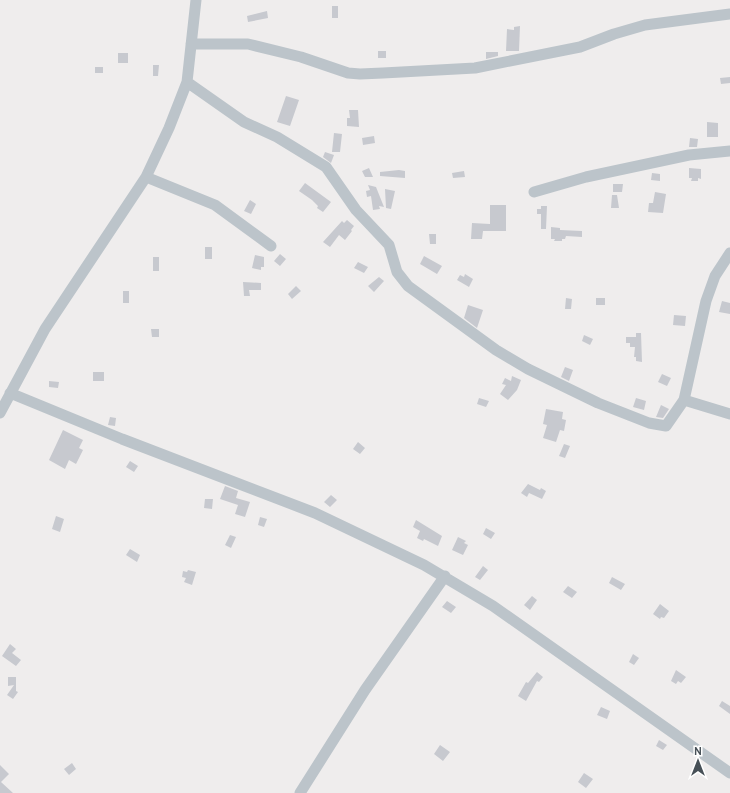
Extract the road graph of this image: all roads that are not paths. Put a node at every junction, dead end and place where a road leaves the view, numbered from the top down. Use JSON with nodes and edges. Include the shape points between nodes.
{"nodes":[{"id":1,"x":196,"y":0,"type":"edge"},
{"id":2,"x":730,"y":14,"type":"edge"},
{"id":3,"x":191,"y":44,"type":"junction"},
{"id":4,"x":187,"y":82,"type":"junction"},
{"id":5,"x":730,"y":152,"type":"edge"},
{"id":6,"x":146,"y":177,"type":"junction"},
{"id":7,"x":534,"y":192,"type":"dead end"},
{"id":8,"x":271,"y":246,"type":"dead end"},
{"id":9,"x":730,"y":253,"type":"edge"},
{"id":10,"x":10,"y":393,"type":"junction"},
{"id":11,"x":684,"y":400,"type":"junction"},
{"id":12,"x":0,"y":413,"type":"edge"},
{"id":13,"x":730,"y":414,"type":"edge"},
{"id":14,"x":445,"y":576,"type":"junction"},
{"id":15,"x":730,"y":773,"type":"edge"},
{"id":16,"x":300,"y":793,"type":"edge"}],
"edges":[{"from":1,"to":3,"type":"street"},
{"from":2,"to":3,"type":"street","via":[[645,26],[580,47],[475,68],[348,73],[301,57],[248,44]]},
{"from":3,"to":4,"type":"street"},
{"from":4,"to":6,"type":"street","via":[[170,128]]},
{"from":4,"to":11,"type":"street","via":[[244,122],[277,136],[326,167],[356,210],[389,245],[401,279],[496,350],[563,387],[649,423],[666,426]]},
{"from":5,"to":7,"type":"street","via":[[690,155],[586,177]]},
{"from":6,"to":8,"type":"street","via":[[214,205]]},
{"from":6,"to":10,"type":"street","via":[[45,329]]},
{"from":9,"to":11,"type":"street","via":[[715,276],[706,301]]},
{"from":10,"to":12,"type":"street"},
{"from":10,"to":14,"type":"street","via":[[315,513]]},
{"from":11,"to":13,"type":"street"},
{"from":14,"to":15,"type":"street","via":[[493,606]]},
{"from":14,"to":16,"type":"street","via":[[365,690]]}]}
